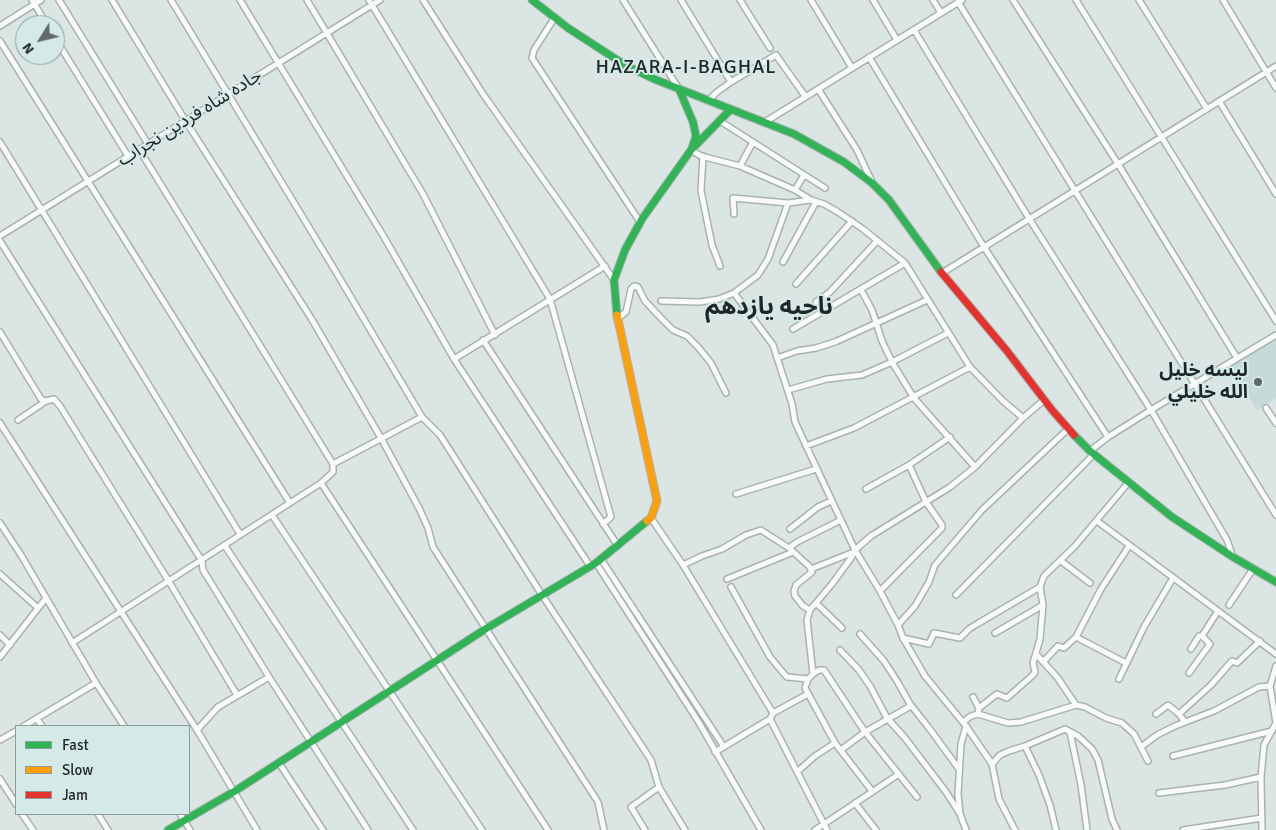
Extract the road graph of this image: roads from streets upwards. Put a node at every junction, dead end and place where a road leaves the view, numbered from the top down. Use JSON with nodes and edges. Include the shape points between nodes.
{"nodes":[{"id":1,"x":41,"y":0,"type":"edge"},
{"id":2,"x":59,"y":0,"type":"edge"},
{"id":3,"x":112,"y":0,"type":"edge"},
{"id":4,"x":171,"y":0,"type":"edge"},
{"id":5,"x":240,"y":0,"type":"edge"},
{"id":6,"x":307,"y":0,"type":"edge"},
{"id":7,"x":380,"y":0,"type":"edge"},
{"id":8,"x":423,"y":0,"type":"edge"},
{"id":9,"x":532,"y":0,"type":"edge"},
{"id":10,"x":623,"y":0,"type":"edge"},
{"id":11,"x":681,"y":0,"type":"edge"},
{"id":12,"x":740,"y":0,"type":"edge"},
{"id":13,"x":810,"y":0,"type":"edge"},
{"id":14,"x":873,"y":0,"type":"edge"},
{"id":15,"x":932,"y":0,"type":"edge"},
{"id":16,"x":1013,"y":0,"type":"edge"},
{"id":17,"x":1076,"y":0,"type":"edge"},
{"id":18,"x":1139,"y":0,"type":"edge"},
{"id":19,"x":1222,"y":0,"type":"edge"},
{"id":20,"x":960,"y":1,"type":"edge"},
{"id":21,"x":33,"y":2,"type":"edge"},
{"id":22,"x":371,"y":3,"type":"edge"},
{"id":23,"x":542,"y":3,"type":"edge"},
{"id":24,"x":940,"y":13,"type":"junction"},
{"id":25,"x":41,"y":15,"type":"edge"},
{"id":26,"x":555,"y":18,"type":"junction"},
{"id":27,"x":0,"y":26,"type":"edge"},
{"id":28,"x":914,"y":30,"type":"junction"},
{"id":29,"x":327,"y":33,"type":"junction"},
{"id":30,"x":897,"y":40,"type":"junction"},
{"id":31,"x":0,"y":41,"type":"edge"},
{"id":32,"x":770,"y":48,"type":"dead end"},
{"id":33,"x":65,"y":54,"type":"edge"},
{"id":34,"x":869,"y":57,"type":"junction"},
{"id":35,"x":278,"y":63,"type":"junction"},
{"id":36,"x":1276,"y":66,"type":"edge"},
{"id":37,"x":852,"y":68,"type":"junction"},
{"id":38,"x":1266,"y":72,"type":"junction"},
{"id":39,"x":731,"y":82,"type":"junction"},
{"id":40,"x":818,"y":88,"type":"junction"},
{"id":41,"x":1276,"y":88,"type":"edge"},
{"id":42,"x":679,"y":89,"type":"junction"},
{"id":43,"x":227,"y":94,"type":"junction"},
{"id":44,"x":805,"y":96,"type":"junction"},
{"id":45,"x":708,"y":101,"type":"junction"},
{"id":46,"x":1219,"y":101,"type":"junction"},
{"id":47,"x":1207,"y":109,"type":"junction"},
{"id":48,"x":730,"y":110,"type":"junction"},
{"id":49,"x":185,"y":120,"type":"junction"},
{"id":50,"x":720,"y":121,"type":"junction"},
{"id":51,"x":766,"y":122,"type":"junction"},
{"id":52,"x":1161,"y":137,"type":"junction"},
{"id":53,"x":0,"y":142,"type":"edge"},
{"id":54,"x":753,"y":142,"type":"junction"},
{"id":55,"x":148,"y":144,"type":"junction"},
{"id":56,"x":139,"y":149,"type":"junction"},
{"id":57,"x":691,"y":150,"type":"junction"},
{"id":58,"x":128,"y":156,"type":"junction"},
{"id":59,"x":703,"y":156,"type":"junction"},
{"id":60,"x":1118,"y":164,"type":"junction"},
{"id":61,"x":740,"y":166,"type":"junction"},
{"id":62,"x":804,"y":175,"type":"junction"},
{"id":63,"x":87,"y":182,"type":"junction"},
{"id":64,"x":872,"y":183,"type":"junction"},
{"id":65,"x":825,"y":188,"type":"dead end"},
{"id":66,"x":795,"y":190,"type":"junction"},
{"id":67,"x":1076,"y":191,"type":"junction"},
{"id":68,"x":1276,"y":194,"type":"edge"},
{"id":69,"x":814,"y":201,"type":"junction"},
{"id":70,"x":788,"y":203,"type":"junction"},
{"id":71,"x":41,"y":210,"type":"junction"},
{"id":72,"x":734,"y":214,"type":"dead end"},
{"id":73,"x":852,"y":220,"type":"junction"},
{"id":74,"x":1030,"y":220,"type":"junction"},
{"id":75,"x":640,"y":222,"type":"junction"},
{"id":76,"x":0,"y":236,"type":"edge"},
{"id":77,"x":0,"y":241,"type":"edge"},
{"id":78,"x":877,"y":241,"type":"junction"},
{"id":79,"x":984,"y":247,"type":"junction"},
{"id":80,"x":783,"y":262,"type":"dead end"},
{"id":81,"x":905,"y":263,"type":"junction"},
{"id":82,"x":605,"y":266,"type":"junction"},
{"id":83,"x":720,"y":266,"type":"dead end"},
{"id":84,"x":942,"y":273,"type":"junction"},
{"id":85,"x":614,"y":280,"type":"junction"},
{"id":86,"x":796,"y":284,"type":"dead end"},
{"id":87,"x":861,"y":290,"type":"junction"},
{"id":88,"x":734,"y":293,"type":"junction"},
{"id":89,"x":550,"y":299,"type":"junction"},
{"id":90,"x":927,"y":300,"type":"junction"},
{"id":91,"x":661,"y":301,"type":"dead end"},
{"id":92,"x":816,"y":302,"type":"dead end"},
{"id":93,"x":617,"y":319,"type":"junction"},
{"id":94,"x":1276,"y":321,"type":"edge"},
{"id":95,"x":876,"y":324,"type":"junction"},
{"id":96,"x":793,"y":329,"type":"dead end"},
{"id":97,"x":0,"y":332,"type":"edge"},
{"id":98,"x":948,"y":333,"type":"junction"},
{"id":99,"x":494,"y":335,"type":"junction"},
{"id":100,"x":1276,"y":335,"type":"edge"},
{"id":101,"x":483,"y":340,"type":"junction"},
{"id":102,"x":778,"y":358,"type":"junction"},
{"id":103,"x":1236,"y":358,"type":"junction"},
{"id":104,"x":454,"y":359,"type":"junction"},
{"id":105,"x":892,"y":362,"type":"junction"},
{"id":106,"x":970,"y":367,"type":"junction"},
{"id":107,"x":1196,"y":384,"type":"junction"},
{"id":108,"x":788,"y":390,"type":"junction"},
{"id":109,"x":726,"y":392,"type":"dead end"},
{"id":110,"x":914,"y":398,"type":"junction"},
{"id":111,"x":1044,"y":400,"type":"junction"},
{"id":112,"x":46,"y":401,"type":"junction"},
{"id":113,"x":1266,"y":408,"type":"dead end"},
{"id":114,"x":1151,"y":410,"type":"junction"},
{"id":115,"x":422,"y":417,"type":"junction"},
{"id":116,"x":1023,"y":418,"type":"junction"},
{"id":117,"x":18,"y":420,"type":"dead end"},
{"id":118,"x":0,"y":423,"type":"edge"},
{"id":119,"x":1276,"y":423,"type":"edge"},
{"id":120,"x":1068,"y":429,"type":"junction"},
{"id":121,"x":950,"y":437,"type":"junction"},
{"id":122,"x":1108,"y":437,"type":"junction"},
{"id":123,"x":381,"y":438,"type":"junction"},
{"id":124,"x":806,"y":446,"type":"junction"},
{"id":125,"x":1092,"y":453,"type":"junction"},
{"id":126,"x":333,"y":464,"type":"junction"},
{"id":127,"x":908,"y":465,"type":"junction"},
{"id":128,"x":975,"y":467,"type":"junction"},
{"id":129,"x":816,"y":469,"type":"junction"},
{"id":130,"x":321,"y":483,"type":"junction"},
{"id":131,"x":1128,"y":483,"type":"junction"},
{"id":132,"x":866,"y":489,"type":"dead end"},
{"id":133,"x":736,"y":494,"type":"dead end"},
{"id":134,"x":831,"y":500,"type":"junction"},
{"id":135,"x":926,"y":502,"type":"junction"},
{"id":136,"x":290,"y":503,"type":"junction"},
{"id":137,"x":272,"y":515,"type":"junction"},
{"id":138,"x":1276,"y":515,"type":"edge"},
{"id":139,"x":651,"y":518,"type":"junction"},
{"id":140,"x":840,"y":520,"type":"junction"},
{"id":141,"x":1097,"y":521,"type":"junction"},
{"id":142,"x":0,"y":523,"type":"edge"},
{"id":143,"x":603,"y":524,"type":"junction"},
{"id":144,"x":790,"y":529,"type":"dead end"},
{"id":145,"x":240,"y":534,"type":"junction"},
{"id":146,"x":224,"y":546,"type":"junction"},
{"id":147,"x":618,"y":546,"type":"junction"},
{"id":148,"x":1129,"y":546,"type":"junction"},
{"id":149,"x":791,"y":550,"type":"junction"},
{"id":150,"x":854,"y":551,"type":"junction"},
{"id":151,"x":1233,"y":557,"type":"junction"},
{"id":152,"x":202,"y":561,"type":"junction"},
{"id":153,"x":1061,"y":561,"type":"junction"},
{"id":154,"x":596,"y":562,"type":"junction"},
{"id":155,"x":683,"y":565,"type":"junction"},
{"id":156,"x":811,"y":569,"type":"junction"},
{"id":157,"x":1253,"y":569,"type":"junction"},
{"id":158,"x":0,"y":574,"type":"edge"},
{"id":159,"x":1173,"y":578,"type":"junction"},
{"id":160,"x":727,"y":579,"type":"dead end"},
{"id":161,"x":168,"y":580,"type":"junction"},
{"id":162,"x":1090,"y":582,"type":"dead end"},
{"id":163,"x":1276,"y":582,"type":"edge"},
{"id":164,"x":731,"y":587,"type":"dead end"},
{"id":165,"x":1040,"y":587,"type":"junction"},
{"id":166,"x":880,"y":591,"type":"junction"},
{"id":167,"x":542,"y":595,"type":"junction"},
{"id":168,"x":956,"y":595,"type":"dead end"},
{"id":169,"x":46,"y":598,"type":"junction"},
{"id":170,"x":816,"y":602,"type":"junction"},
{"id":171,"x":1043,"y":605,"type":"junction"},
{"id":172,"x":1229,"y":605,"type":"dead end"},
{"id":173,"x":38,"y":608,"type":"junction"},
{"id":174,"x":810,"y":610,"type":"junction"},
{"id":175,"x":1218,"y":611,"type":"junction"},
{"id":176,"x":121,"y":612,"type":"junction"},
{"id":177,"x":898,"y":625,"type":"junction"},
{"id":178,"x":487,"y":628,"type":"junction"},
{"id":179,"x":842,"y":628,"type":"dead end"},
{"id":180,"x":995,"y":633,"type":"dead end"},
{"id":181,"x":860,"y":634,"type":"dead end"},
{"id":182,"x":0,"y":635,"type":"edge"},
{"id":183,"x":1202,"y":636,"type":"junction"},
{"id":184,"x":1076,"y":637,"type":"junction"},
{"id":185,"x":903,"y":638,"type":"junction"},
{"id":186,"x":1260,"y":641,"type":"junction"},
{"id":187,"x":72,"y":642,"type":"junction"},
{"id":188,"x":10,"y":645,"type":"junction"},
{"id":189,"x":1191,"y":649,"type":"dead end"},
{"id":190,"x":840,"y":650,"type":"dead end"},
{"id":191,"x":1036,"y":654,"type":"junction"},
{"id":192,"x":1276,"y":654,"type":"edge"},
{"id":193,"x":666,"y":656,"type":"junction"},
{"id":194,"x":0,"y":657,"type":"edge"},
{"id":195,"x":659,"y":660,"type":"junction"},
{"id":196,"x":437,"y":661,"type":"junction"},
{"id":197,"x":1044,"y":661,"type":"junction"},
{"id":198,"x":1126,"y":663,"type":"junction"},
{"id":199,"x":1276,"y":669,"type":"edge"},
{"id":200,"x":1189,"y":673,"type":"dead end"},
{"id":201,"x":811,"y":676,"type":"junction"},
{"id":202,"x":269,"y":677,"type":"junction"},
{"id":203,"x":1119,"y":679,"type":"dead end"},
{"id":204,"x":96,"y":683,"type":"junction"},
{"id":205,"x":1270,"y":686,"type":"junction"},
{"id":206,"x":390,"y":690,"type":"junction"},
{"id":207,"x":808,"y":694,"type":"junction"},
{"id":208,"x":236,"y":695,"type":"junction"},
{"id":209,"x":973,"y":697,"type":"dead end"},
{"id":210,"x":910,"y":704,"type":"junction"},
{"id":211,"x":1076,"y":705,"type":"junction"},
{"id":212,"x":979,"y":711,"type":"junction"},
{"id":213,"x":772,"y":713,"type":"junction"},
{"id":214,"x":1156,"y":714,"type":"dead end"},
{"id":215,"x":1179,"y":714,"type":"junction"},
{"id":216,"x":887,"y":718,"type":"junction"},
{"id":217,"x":38,"y":719,"type":"junction"},
{"id":218,"x":770,"y":719,"type":"junction"},
{"id":219,"x":342,"y":721,"type":"junction"},
{"id":220,"x":1185,"y":722,"type":"junction"},
{"id":221,"x":964,"y":724,"type":"junction"},
{"id":222,"x":26,"y":725,"type":"edge"},
{"id":223,"x":41,"y":725,"type":"edge"},
{"id":224,"x":123,"y":725,"type":"edge"},
{"id":225,"x":197,"y":730,"type":"junction"},
{"id":226,"x":1272,"y":731,"type":"junction"},
{"id":227,"x":15,"y":732,"type":"edge"},
{"id":228,"x":865,"y":732,"type":"junction"},
{"id":229,"x":1070,"y":732,"type":"junction"},
{"id":230,"x":0,"y":740,"type":"edge"},
{"id":231,"x":309,"y":742,"type":"junction"},
{"id":232,"x":836,"y":743,"type":"junction"},
{"id":233,"x":1025,"y":746,"type":"junction"},
{"id":234,"x":724,"y":747,"type":"junction"},
{"id":235,"x":1141,"y":747,"type":"junction"},
{"id":236,"x":841,"y":750,"type":"junction"},
{"id":237,"x":715,"y":752,"type":"junction"},
{"id":238,"x":1173,"y":756,"type":"dead end"},
{"id":239,"x":1148,"y":760,"type":"dead end"},
{"id":240,"x":279,"y":763,"type":"junction"},
{"id":241,"x":992,"y":764,"type":"junction"},
{"id":242,"x":959,"y":769,"type":"junction"},
{"id":243,"x":797,"y":772,"type":"junction"},
{"id":244,"x":899,"y":774,"type":"junction"},
{"id":245,"x":1261,"y":777,"type":"junction"},
{"id":246,"x":0,"y":779,"type":"edge"},
{"id":247,"x":659,"y":787,"type":"junction"},
{"id":248,"x":235,"y":791,"type":"junction"},
{"id":249,"x":872,"y":791,"type":"junction"},
{"id":250,"x":1160,"y":793,"type":"dead end"},
{"id":251,"x":917,"y":797,"type":"dead end"},
{"id":252,"x":15,"y":802,"type":"edge"},
{"id":253,"x":855,"y":803,"type":"junction"},
{"id":254,"x":190,"y":813,"type":"edge"},
{"id":255,"x":960,"y":814,"type":"junction"},
{"id":256,"x":23,"y":815,"type":"edge"},
{"id":257,"x":99,"y":815,"type":"edge"},
{"id":258,"x":182,"y":817,"type":"edge"},
{"id":259,"x":1262,"y":818,"type":"junction"},
{"id":260,"x":826,"y":828,"type":"edge"},
{"id":261,"x":33,"y":830,"type":"edge"},
{"id":262,"x":108,"y":830,"type":"edge"},
{"id":263,"x":168,"y":830,"type":"edge"},
{"id":264,"x":190,"y":830,"type":"edge"},
{"id":265,"x":257,"y":830,"type":"edge"},
{"id":266,"x":323,"y":830,"type":"edge"},
{"id":267,"x":368,"y":830,"type":"edge"},
{"id":268,"x":414,"y":830,"type":"edge"},
{"id":269,"x":482,"y":830,"type":"edge"},
{"id":270,"x":548,"y":830,"type":"edge"},
{"id":271,"x":604,"y":830,"type":"edge"},
{"id":272,"x":645,"y":830,"type":"edge"},
{"id":273,"x":685,"y":830,"type":"edge"},
{"id":274,"x":761,"y":830,"type":"edge"},
{"id":275,"x":815,"y":830,"type":"edge"},
{"id":276,"x":876,"y":830,"type":"edge"},
{"id":277,"x":966,"y":830,"type":"edge"},
{"id":278,"x":1015,"y":830,"type":"edge"},
{"id":279,"x":1056,"y":830,"type":"edge"},
{"id":280,"x":1086,"y":830,"type":"edge"},
{"id":281,"x":1117,"y":830,"type":"edge"},
{"id":282,"x":1183,"y":830,"type":"edge"},
{"id":283,"x":1262,"y":830,"type":"edge"}],
"edges":[{"from":1,"to":21,"type":"street"},
{"from":2,"to":55,"type":"street"},
{"from":3,"to":49,"type":"street"},
{"from":4,"to":43,"type":"street"},
{"from":5,"to":35,"type":"street"},
{"from":6,"to":29,"type":"street"},
{"from":7,"to":22,"type":"street","name":"جاده شاه فردین نجراب"},
{"from":8,"to":82,"type":"street","via":[[483,94]]},
{"from":9,"to":23,"type":"street"},
{"from":10,"to":42,"type":"street"},
{"from":11,"to":39,"type":"street"},
{"from":12,"to":32,"type":"street"},
{"from":13,"to":37,"type":"street"},
{"from":14,"to":30,"type":"street"},
{"from":15,"to":24,"type":"street"},
{"from":16,"to":60,"type":"street"},
{"from":17,"to":52,"type":"street"},
{"from":18,"to":47,"type":"street"},
{"from":19,"to":38,"type":"street"},
{"from":20,"to":24,"type":"street"},
{"from":20,"to":67,"type":"street"},
{"from":21,"to":25,"type":"street"},
{"from":21,"to":27,"type":"street"},
{"from":22,"to":29,"type":"street","name":"جاده شاه فردین نجراب"},
{"from":22,"to":89,"type":"street"},
{"from":23,"to":26,"type":"street"},
{"from":24,"to":28,"type":"street"},
{"from":26,"to":42,"type":"street","via":[[625,64]]},
{"from":26,"to":75,"type":"street","via":[[532,58]]},
{"from":28,"to":30,"type":"street"},
{"from":28,"to":74,"type":"street"},
{"from":29,"to":35,"type":"street","name":"جاده شاه فردین نجراب"},
{"from":29,"to":99,"type":"street","via":[[423,194]]},
{"from":30,"to":34,"type":"street"},
{"from":31,"to":63,"type":"street"},
{"from":33,"to":58,"type":"street"},
{"from":34,"to":37,"type":"street"},
{"from":34,"to":79,"type":"street"},
{"from":35,"to":43,"type":"street","name":"جاده شاه فردین نجراب"},
{"from":35,"to":104,"type":"street"},
{"from":36,"to":38,"type":"street"},
{"from":37,"to":40,"type":"street"},
{"from":38,"to":41,"type":"street"},
{"from":38,"to":46,"type":"street"},
{"from":39,"to":44,"type":"street","via":[[776,55]]},
{"from":39,"to":45,"type":"street"},
{"from":40,"to":44,"type":"street"},
{"from":40,"to":64,"type":"street","via":[[857,150]]},
{"from":42,"to":45,"type":"street"},
{"from":42,"to":57,"type":"street","via":[[696,136]]},
{"from":43,"to":49,"type":"street","name":"جاده شاه فردین نجراب"},
{"from":43,"to":115,"type":"street"},
{"from":44,"to":51,"type":"street"},
{"from":45,"to":48,"type":"street"},
{"from":46,"to":47,"type":"street"},
{"from":46,"to":68,"type":"street"},
{"from":47,"to":52,"type":"street"},
{"from":48,"to":50,"type":"street"},
{"from":48,"to":51,"type":"street"},
{"from":49,"to":55,"type":"street","name":"جاده شاه فردین نجراب"},
{"from":49,"to":123,"type":"street","via":[[310,318]]},
{"from":50,"to":54,"type":"street"},
{"from":50,"to":57,"type":"street"},
{"from":51,"to":64,"type":"street","via":[[817,146]]},
{"from":52,"to":60,"type":"street"},
{"from":52,"to":94,"type":"street"},
{"from":53,"to":71,"type":"street"},
{"from":54,"to":61,"type":"street"},
{"from":54,"to":62,"type":"street"},
{"from":55,"to":56,"type":"street","name":"جاده شاه فردین نجراب"},
{"from":56,"to":58,"type":"street","name":"جاده شاه فردین نجراب"},
{"from":56,"to":126,"type":"street"},
{"from":57,"to":59,"type":"street"},
{"from":57,"to":75,"type":"street"},
{"from":58,"to":63,"type":"street","name":"جاده شاه فردین نجراب"},
{"from":59,"to":61,"type":"street"},
{"from":59,"to":83,"type":"street","via":[[701,191],[712,245]]},
{"from":60,"to":67,"type":"street"},
{"from":60,"to":103,"type":"street"},
{"from":61,"to":66,"type":"street"},
{"from":62,"to":65,"type":"street"},
{"from":62,"to":66,"type":"street"},
{"from":63,"to":71,"type":"street","name":"جاده شاه فردین نجراب"},
{"from":63,"to":136,"type":"street"},
{"from":64,"to":84,"type":"street","via":[[889,200]]},
{"from":66,"to":69,"type":"street"},
{"from":67,"to":74,"type":"street"},
{"from":67,"to":107,"type":"street"},
{"from":69,"to":70,"type":"street"},
{"from":69,"to":73,"type":"street"},
{"from":69,"to":80,"type":"street"},
{"from":70,"to":72,"type":"street","via":[[733,198]]},
{"from":70,"to":88,"type":"street","via":[[768,259],[758,275]]},
{"from":71,"to":76,"type":"street","name":"جاده شاه فردین نجراب"},
{"from":71,"to":145,"type":"street"},
{"from":73,"to":78,"type":"street"},
{"from":73,"to":86,"type":"street"},
{"from":74,"to":79,"type":"street"},
{"from":74,"to":114,"type":"street"},
{"from":75,"to":85,"type":"street"},
{"from":77,"to":152,"type":"street"},
{"from":78,"to":81,"type":"street"},
{"from":78,"to":92,"type":"street","via":[[830,292]]},
{"from":79,"to":84,"type":"street"},
{"from":79,"to":122,"type":"street"},
{"from":81,"to":87,"type":"street"},
{"from":81,"to":90,"type":"street"},
{"from":82,"to":85,"type":"street"},
{"from":82,"to":89,"type":"street"},
{"from":84,"to":111,"type":"street"},
{"from":85,"to":93,"type":"street"},
{"from":87,"to":95,"type":"street"},
{"from":87,"to":96,"type":"street"},
{"from":88,"to":91,"type":"street","via":[[700,302]]},
{"from":88,"to":102,"type":"street","via":[[766,333]]},
{"from":89,"to":99,"type":"street"},
{"from":89,"to":143,"type":"street","via":[[611,517]]},
{"from":90,"to":95,"type":"street"},
{"from":90,"to":98,"type":"street"},
{"from":93,"to":109,"type":"street","via":[[626,312],[631,288],[638,287],[645,301],[662,319],[673,330],[688,336],[698,347]]},
{"from":93,"to":139,"type":"street","via":[[657,501]]},
{"from":95,"to":102,"type":"street","via":[[835,342]]},
{"from":95,"to":105,"type":"street"},
{"from":97,"to":112,"type":"street","via":[[41,399]]},
{"from":98,"to":105,"type":"street"},
{"from":98,"to":106,"type":"street"},
{"from":99,"to":101,"type":"street"},
{"from":100,"to":103,"type":"street"},
{"from":101,"to":104,"type":"street"},
{"from":101,"to":143,"type":"street"},
{"from":102,"to":108,"type":"street"},
{"from":103,"to":107,"type":"street"},
{"from":104,"to":154,"type":"street"},
{"from":105,"to":108,"type":"street","via":[[862,375],[827,379]]},
{"from":105,"to":110,"type":"street"},
{"from":106,"to":110,"type":"street"},
{"from":106,"to":116,"type":"street"},
{"from":107,"to":114,"type":"street"},
{"from":107,"to":138,"type":"street"},
{"from":108,"to":124,"type":"street","via":[[795,422]]},
{"from":110,"to":121,"type":"street"},
{"from":110,"to":124,"type":"street","via":[[854,428]]},
{"from":111,"to":116,"type":"street"},
{"from":111,"to":120,"type":"street"},
{"from":112,"to":117,"type":"street"},
{"from":112,"to":161,"type":"street","via":[[54,399],[60,406]]},
{"from":113,"to":119,"type":"street"},
{"from":114,"to":122,"type":"street"},
{"from":114,"to":151,"type":"street","via":[[1227,540]]},
{"from":115,"to":123,"type":"street"},
{"from":115,"to":167,"type":"street","via":[[440,435]]},
{"from":116,"to":128,"type":"street"},
{"from":118,"to":176,"type":"street"},
{"from":120,"to":125,"type":"street"},
{"from":120,"to":177,"type":"street","via":[[982,510],[935,565],[915,606]]},
{"from":121,"to":127,"type":"street"},
{"from":121,"to":128,"type":"street"},
{"from":122,"to":125,"type":"street"},
{"from":123,"to":126,"type":"street"},
{"from":123,"to":178,"type":"street","via":[[420,508],[433,547]]},
{"from":124,"to":129,"type":"street"},
{"from":125,"to":131,"type":"street"},
{"from":125,"to":168,"type":"street"},
{"from":126,"to":130,"type":"street","via":[[334,472]]},
{"from":127,"to":132,"type":"street"},
{"from":127,"to":135,"type":"street"},
{"from":128,"to":135,"type":"street"},
{"from":129,"to":133,"type":"street"},
{"from":129,"to":134,"type":"street"},
{"from":130,"to":136,"type":"street"},
{"from":130,"to":196,"type":"street"},
{"from":131,"to":141,"type":"street"},
{"from":131,"to":151,"type":"street"},
{"from":134,"to":140,"type":"street"},
{"from":134,"to":144,"type":"street"},
{"from":135,"to":150,"type":"street","via":[[870,536]]},
{"from":135,"to":166,"type":"street","via":[[942,528]]},
{"from":136,"to":137,"type":"street"},
{"from":137,"to":145,"type":"street"},
{"from":137,"to":206,"type":"street"},
{"from":139,"to":147,"type":"street"},
{"from":139,"to":155,"type":"street"},
{"from":140,"to":149,"type":"street","via":[[797,542]]},
{"from":140,"to":150,"type":"street"},
{"from":141,"to":148,"type":"street"},
{"from":141,"to":153,"type":"street"},
{"from":142,"to":169,"type":"street"},
{"from":143,"to":147,"type":"street"},
{"from":145,"to":146,"type":"street"},
{"from":146,"to":152,"type":"street"},
{"from":146,"to":219,"type":"street"},
{"from":147,"to":154,"type":"street"},
{"from":148,"to":159,"type":"street"},
{"from":148,"to":184,"type":"street","via":[[1101,589]]},
{"from":149,"to":155,"type":"street","via":[[761,530]]},
{"from":149,"to":156,"type":"street"},
{"from":149,"to":160,"type":"street"},
{"from":150,"to":156,"type":"street"},
{"from":150,"to":166,"type":"street"},
{"from":150,"to":170,"type":"street"},
{"from":151,"to":157,"type":"street"},
{"from":152,"to":161,"type":"street"},
{"from":152,"to":202,"type":"street","via":[[203,570]]},
{"from":153,"to":162,"type":"street"},
{"from":153,"to":165,"type":"street","via":[[1044,576]]},
{"from":154,"to":167,"type":"street"},
{"from":154,"to":193,"type":"street"},
{"from":154,"to":195,"type":"street"},
{"from":155,"to":213,"type":"street"},
{"from":156,"to":174,"type":"street","via":[[812,572],[796,585],[794,591],[803,606]]},
{"from":157,"to":163,"type":"street"},
{"from":157,"to":172,"type":"street"},
{"from":158,"to":173,"type":"street"},
{"from":159,"to":175,"type":"street"},
{"from":159,"to":198,"type":"street"},
{"from":161,"to":176,"type":"street"},
{"from":161,"to":208,"type":"street"},
{"from":164,"to":201,"type":"street","via":[[770,657],[787,677]]},
{"from":165,"to":171,"type":"street"},
{"from":165,"to":185,"type":"street","via":[[968,629],[960,638],[934,633],[929,644]]},
{"from":166,"to":177,"type":"street"},
{"from":167,"to":178,"type":"street"},
{"from":167,"to":247,"type":"street","via":[[651,760]]},
{"from":169,"to":173,"type":"street"},
{"from":169,"to":187,"type":"street"},
{"from":170,"to":174,"type":"street"},
{"from":170,"to":179,"type":"street"},
{"from":171,"to":180,"type":"street"},
{"from":171,"to":191,"type":"street"},
{"from":173,"to":188,"type":"street"},
{"from":174,"to":201,"type":"street","via":[[807,620]]},
{"from":175,"to":183,"type":"street"},
{"from":175,"to":186,"type":"street"},
{"from":176,"to":187,"type":"street"},
{"from":176,"to":225,"type":"street"},
{"from":177,"to":185,"type":"street"},
{"from":178,"to":196,"type":"street"},
{"from":178,"to":271,"type":"street","via":[[598,802]]},
{"from":181,"to":210,"type":"street","via":[[884,661]]},
{"from":182,"to":188,"type":"street"},
{"from":183,"to":189,"type":"street"},
{"from":183,"to":200,"type":"street","via":[[1210,645]]},
{"from":184,"to":197,"type":"street","via":[[1064,648],[1058,646]]},
{"from":184,"to":198,"type":"street"},
{"from":185,"to":221,"type":"street","via":[[925,676]]},
{"from":186,"to":192,"type":"street"},
{"from":186,"to":215,"type":"street","via":[[1237,663],[1232,661]]},
{"from":187,"to":204,"type":"street"},
{"from":188,"to":194,"type":"street"},
{"from":190,"to":216,"type":"street","via":[[859,670]]},
{"from":191,"to":197,"type":"street"},
{"from":191,"to":212,"type":"street","via":[[1035,672],[1025,684],[1008,698],[998,694]]},
{"from":193,"to":195,"type":"street"},
{"from":193,"to":234,"type":"street"},
{"from":195,"to":237,"type":"street"},
{"from":196,"to":206,"type":"street"},
{"from":196,"to":270,"type":"street"},
{"from":197,"to":211,"type":"street"},
{"from":198,"to":203,"type":"street"},
{"from":199,"to":205,"type":"street"},
{"from":201,"to":207,"type":"street","via":[[805,688]]},
{"from":201,"to":228,"type":"street","via":[[824,670]]},
{"from":202,"to":208,"type":"street"},
{"from":202,"to":231,"type":"street"},
{"from":204,"to":217,"type":"street"},
{"from":204,"to":224,"type":"street"},
{"from":205,"to":220,"type":"street","via":[[1259,687],[1214,712]]},
{"from":205,"to":226,"type":"street","via":[[1276,723]]},
{"from":206,"to":219,"type":"street"},
{"from":206,"to":269,"type":"street"},
{"from":207,"to":213,"type":"street"},
{"from":207,"to":232,"type":"street"},
{"from":208,"to":225,"type":"street","via":[[218,707]]},
{"from":209,"to":212,"type":"street"},
{"from":210,"to":216,"type":"street"},
{"from":210,"to":242,"type":"street"},
{"from":211,"to":212,"type":"street","via":[[1008,723]]},
{"from":211,"to":235,"type":"street","via":[[1122,723],[1134,734]]},
{"from":212,"to":221,"type":"street"},
{"from":213,"to":218,"type":"street"},
{"from":214,"to":215,"type":"street","via":[[1168,705]]},
{"from":215,"to":220,"type":"street"},
{"from":216,"to":228,"type":"street"},
{"from":216,"to":255,"type":"street"},
{"from":217,"to":222,"type":"street"},
{"from":217,"to":223,"type":"street"},
{"from":218,"to":234,"type":"street"},
{"from":218,"to":243,"type":"street"},
{"from":219,"to":231,"type":"street"},
{"from":219,"to":268,"type":"street"},
{"from":220,"to":235,"type":"street","via":[[1157,735]]},
{"from":221,"to":241,"type":"street"},
{"from":221,"to":242,"type":"street"},
{"from":225,"to":248,"type":"street"},
{"from":226,"to":238,"type":"street"},
{"from":226,"to":245,"type":"street","via":[[1264,745]]},
{"from":227,"to":230,"type":"street"},
{"from":228,"to":236,"type":"street"},
{"from":228,"to":244,"type":"street"},
{"from":229,"to":233,"type":"street","via":[[1065,728]]},
{"from":229,"to":280,"type":"street"},
{"from":229,"to":281,"type":"street","via":[[1092,749],[1098,760]]},
{"from":231,"to":240,"type":"street"},
{"from":231,"to":267,"type":"street"},
{"from":232,"to":236,"type":"street"},
{"from":232,"to":243,"type":"street"},
{"from":233,"to":241,"type":"street","via":[[1009,750]]},
{"from":233,"to":279,"type":"street","via":[[1042,782]]},
{"from":234,"to":237,"type":"street"},
{"from":235,"to":239,"type":"street"},
{"from":236,"to":249,"type":"street"},
{"from":237,"to":274,"type":"street"},
{"from":240,"to":248,"type":"street"},
{"from":240,"to":266,"type":"street"},
{"from":241,"to":278,"type":"street","via":[[999,799]]},
{"from":242,"to":255,"type":"street"},
{"from":243,"to":260,"type":"street"},
{"from":244,"to":249,"type":"street"},
{"from":244,"to":251,"type":"street"},
{"from":245,"to":250,"type":"street"},
{"from":245,"to":259,"type":"street"},
{"from":246,"to":252,"type":"street"},
{"from":247,"to":272,"type":"street","via":[[632,808]]},
{"from":247,"to":273,"type":"street"},
{"from":248,"to":254,"type":"street"},
{"from":248,"to":265,"type":"street"},
{"from":249,"to":253,"type":"street"},
{"from":253,"to":260,"type":"street"},
{"from":253,"to":276,"type":"street"},
{"from":255,"to":277,"type":"street"},
{"from":256,"to":261,"type":"street"},
{"from":257,"to":262,"type":"street"},
{"from":258,"to":263,"type":"street"},
{"from":258,"to":264,"type":"street"},
{"from":259,"to":282,"type":"street"},
{"from":259,"to":283,"type":"street"},
{"from":260,"to":275,"type":"street"}]}
